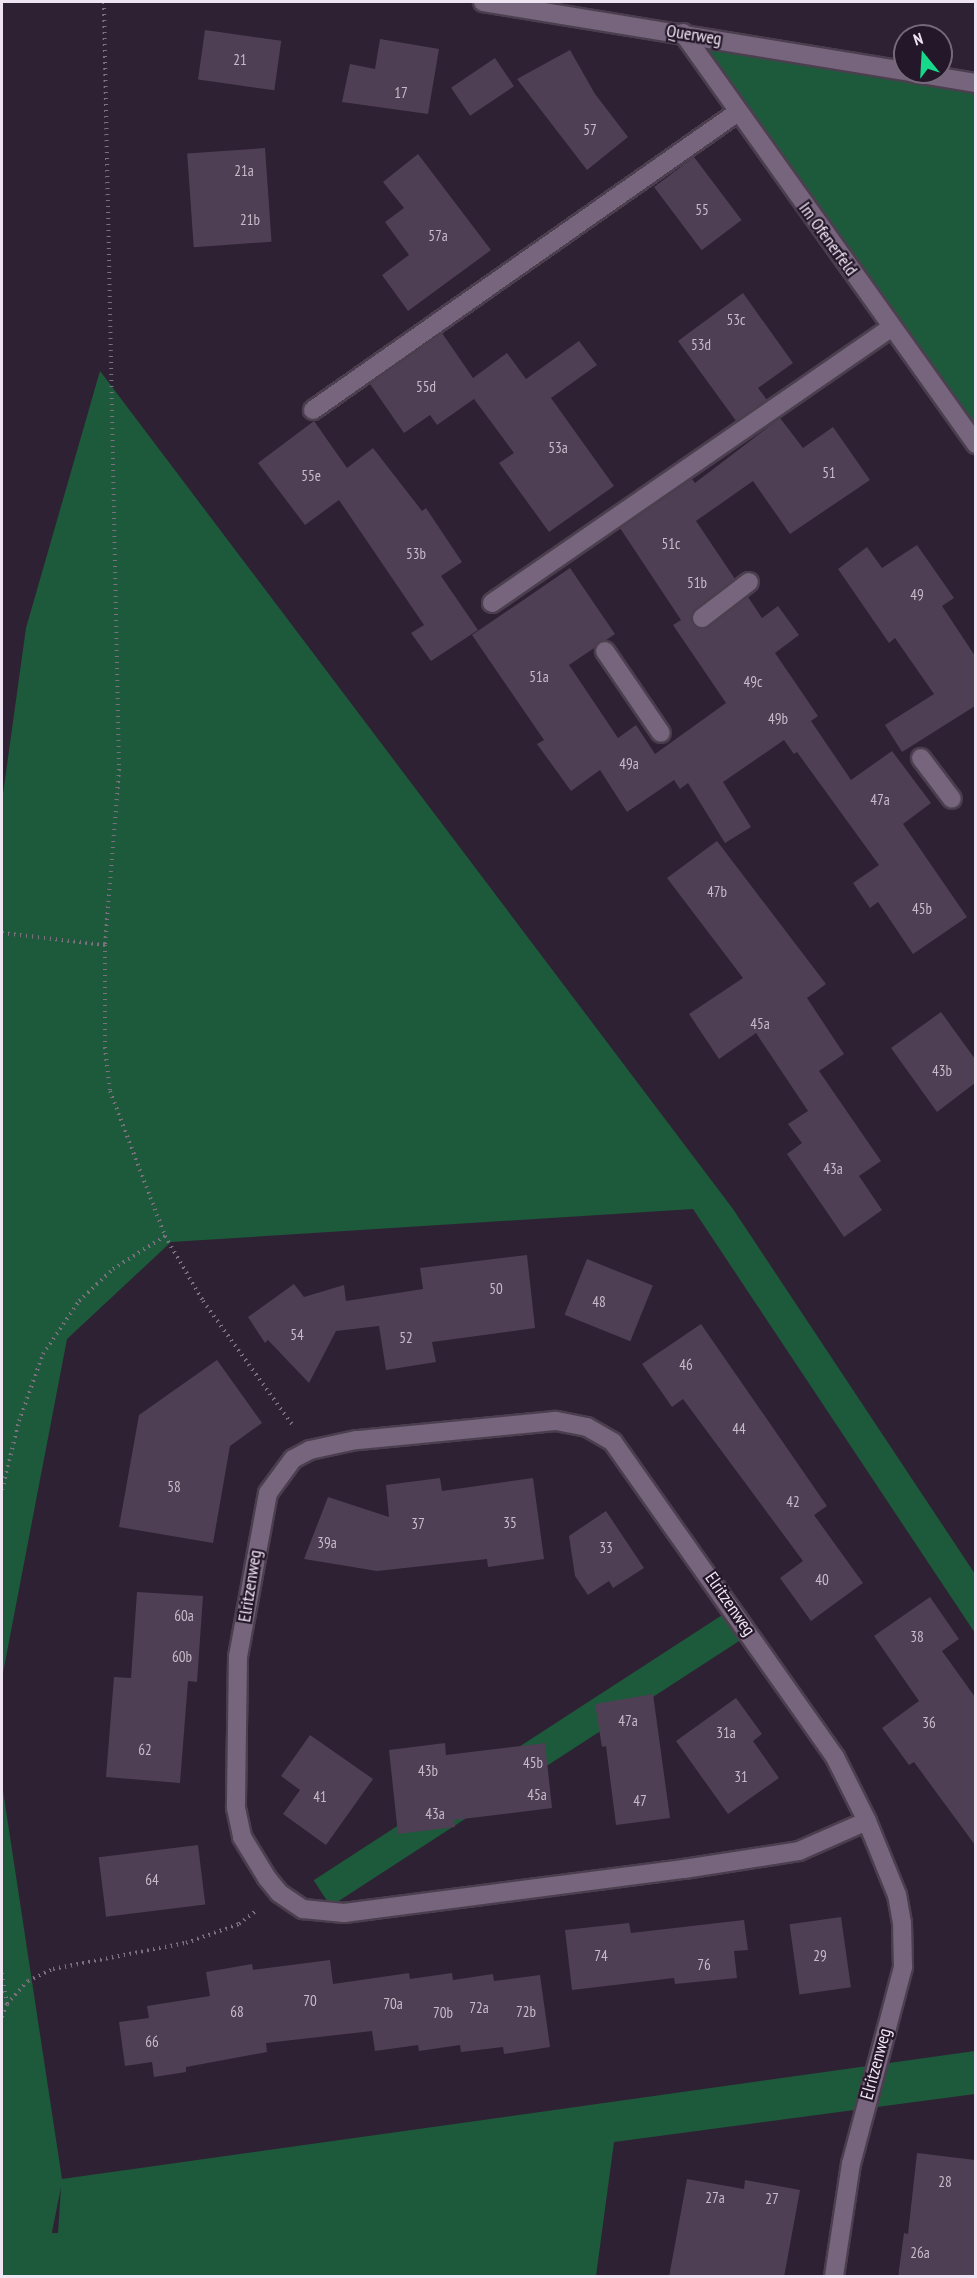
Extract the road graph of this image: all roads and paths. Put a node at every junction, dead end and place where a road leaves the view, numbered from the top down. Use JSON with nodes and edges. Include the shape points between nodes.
{"nodes":[{"id":1,"x":104,"y":2,"type":"edge"},
{"id":2,"x":483,"y":2,"type":"edge"},
{"id":3,"x":682,"y":33,"type":"junction"},
{"id":4,"x":893,"y":69,"type":"edge"},
{"id":5,"x":953,"y":79,"type":"edge"},
{"id":6,"x":975,"y":83,"type":"edge"},
{"id":7,"x":738,"y":112,"type":"junction"},
{"id":8,"x":892,"y":327,"type":"junction"},
{"id":9,"x":313,"y":410,"type":"dead end"},
{"id":10,"x":975,"y":444,"type":"edge"},
{"id":11,"x":749,"y":582,"type":"dead end"},
{"id":12,"x":492,"y":603,"type":"dead end"},
{"id":13,"x":702,"y":618,"type":"dead end"},
{"id":14,"x":604,"y":651,"type":"dead end"},
{"id":15,"x":661,"y":733,"type":"dead end"},
{"id":16,"x":921,"y":758,"type":"dead end"},
{"id":17,"x":952,"y":799,"type":"dead end"},
{"id":18,"x":2,"y":933,"type":"edge"},
{"id":19,"x":105,"y":945,"type":"junction"},
{"id":20,"x":165,"y":1236,"type":"junction"},
{"id":21,"x":310,"y":1450,"type":"junction"},
{"id":22,"x":2,"y":1490,"type":"edge"},
{"id":23,"x":867,"y":1821,"type":"junction"},
{"id":24,"x":279,"y":1893,"type":"junction"},
{"id":25,"x":2,"y":1972,"type":"edge"},
{"id":26,"x":7,"y":2004,"type":"junction"},
{"id":27,"x":2,"y":2017,"type":"edge"},
{"id":28,"x":834,"y":2277,"type":"edge"}],
"edges":[{"from":1,"to":19,"type":"path","via":[[118,769]]},
{"from":2,"to":3,"type":"street","name":"Querweg","via":[[534,13]]},
{"from":3,"to":4,"type":"street","name":"Querweg"},
{"from":3,"to":7,"type":"street","name":"Im Ofenerfeld"},
{"from":5,"to":6,"type":"street"},
{"from":7,"to":8,"type":"street","name":"Im Ofenerfeld"},
{"from":7,"to":9,"type":"street"},
{"from":8,"to":10,"type":"street","name":"Im Ofenerfeld"},
{"from":8,"to":12,"type":"street"},
{"from":11,"to":13,"type":"street"},
{"from":14,"to":15,"type":"street"},
{"from":16,"to":17,"type":"street"},
{"from":18,"to":19,"type":"path"},
{"from":19,"to":20,"type":"path","via":[[105,1047],[110,1091]]},
{"from":20,"to":21,"type":"path","via":[[203,1301]]},
{"from":20,"to":22,"type":"path","via":[[112,1269],[79,1301],[44,1354],[19,1421]]},
{"from":21,"to":23,"type":"street","name":"Elritzenweg","via":[[367,1439],[555,1421],[587,1427],[613,1442],[835,1757]]},
{"from":21,"to":24,"type":"street","name":"Elritzenweg","via":[[293,1459],[268,1493],[238,1657],[236,1808],[242,1837]]},
{"from":23,"to":24,"type":"street","name":"Elritzenweg","via":[[799,1851],[467,1899],[344,1913],[303,1909]]},
{"from":23,"to":28,"type":"street","name":"Elritzenweg","via":[[897,1894],[903,1967],[851,2164]]},
{"from":24,"to":26,"type":"path","via":[[239,1924],[186,1943],[53,1969],[28,1981]]},
{"from":25,"to":26,"type":"path"},
{"from":26,"to":27,"type":"path"}]}
